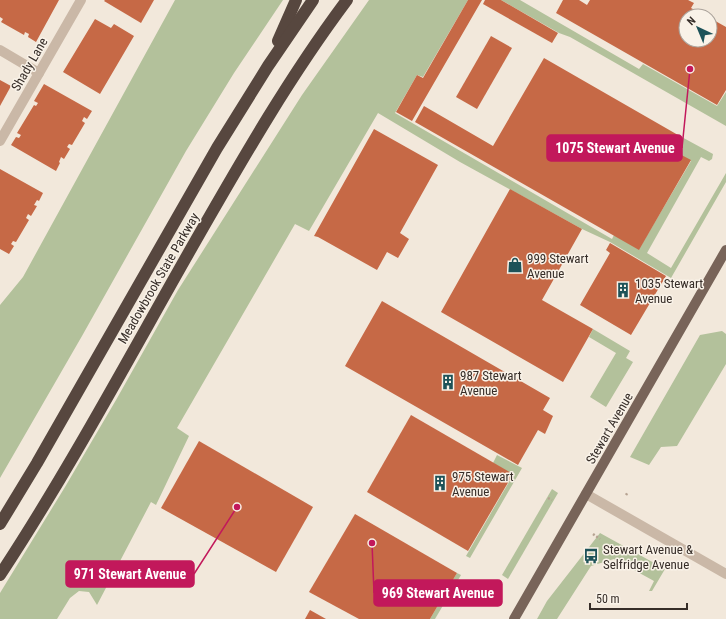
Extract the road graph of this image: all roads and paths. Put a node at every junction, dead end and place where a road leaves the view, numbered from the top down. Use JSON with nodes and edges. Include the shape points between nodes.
{"nodes":[{"id":1,"x":81,"y":0,"type":"edge"},
{"id":2,"x":296,"y":0,"type":"edge"},
{"id":3,"x":313,"y":0,"type":"edge"},
{"id":4,"x":347,"y":0,"type":"edge"},
{"id":5,"x":352,"y":0,"type":"edge"},
{"id":6,"x":336,"y":15,"type":"junction"},
{"id":7,"x":0,"y":50,"type":"edge"},
{"id":8,"x":268,"y":66,"type":"junction"},
{"id":9,"x":39,"y":73,"type":"junction"},
{"id":10,"x":0,"y":141,"type":"edge"},
{"id":11,"x":726,"y":250,"type":"edge"},
{"id":12,"x":628,"y":492,"type":"dead end"},
{"id":13,"x":586,"y":494,"type":"junction"},
{"id":14,"x":626,"y":495,"type":"dead end"},
{"id":15,"x":548,"y":498,"type":"dead end"},
{"id":16,"x":552,"y":500,"type":"dead end"},
{"id":17,"x":13,"y":503,"type":"junction"},
{"id":18,"x":0,"y":518,"type":"edge"},
{"id":19,"x":0,"y":524,"type":"edge"},
{"id":20,"x":593,"y":534,"type":"dead end"},
{"id":21,"x":600,"y":539,"type":"dead end"},
{"id":22,"x":726,"y":574,"type":"edge"},
{"id":23,"x":0,"y":575,"type":"edge"},
{"id":24,"x":514,"y":619,"type":"edge"}],
"edges":[{"from":1,"to":9,"type":"street","name":"Shady Lane"},
{"from":2,"to":8,"type":"highway"},
{"from":3,"to":8,"type":"highway","name":"Meadowbrook State Parkway"},
{"from":4,"to":6,"type":"highway","name":"Meadowbrook State Parkway"},
{"from":5,"to":6,"type":"highway"},
{"from":6,"to":23,"type":"highway","name":"Meadowbrook State Parkway","via":[[256,136],[66,470]]},
{"from":7,"to":9,"type":"street"},
{"from":8,"to":17,"type":"highway","name":"Meadowbrook State Parkway","via":[[208,164]]},
{"from":9,"to":10,"type":"street","name":"Shady Lane"},
{"from":11,"to":13,"type":"main road","name":"Stewart Avenue"},
{"from":12,"to":14,"type":"path"},
{"from":13,"to":22,"type":"street"},
{"from":13,"to":24,"type":"main road","name":"Stewart Avenue"},
{"from":15,"to":16,"type":"path"},
{"from":17,"to":18,"type":"highway"},
{"from":17,"to":19,"type":"highway","name":"Meadowbrook State Parkway"},
{"from":20,"to":21,"type":"path"}]}
